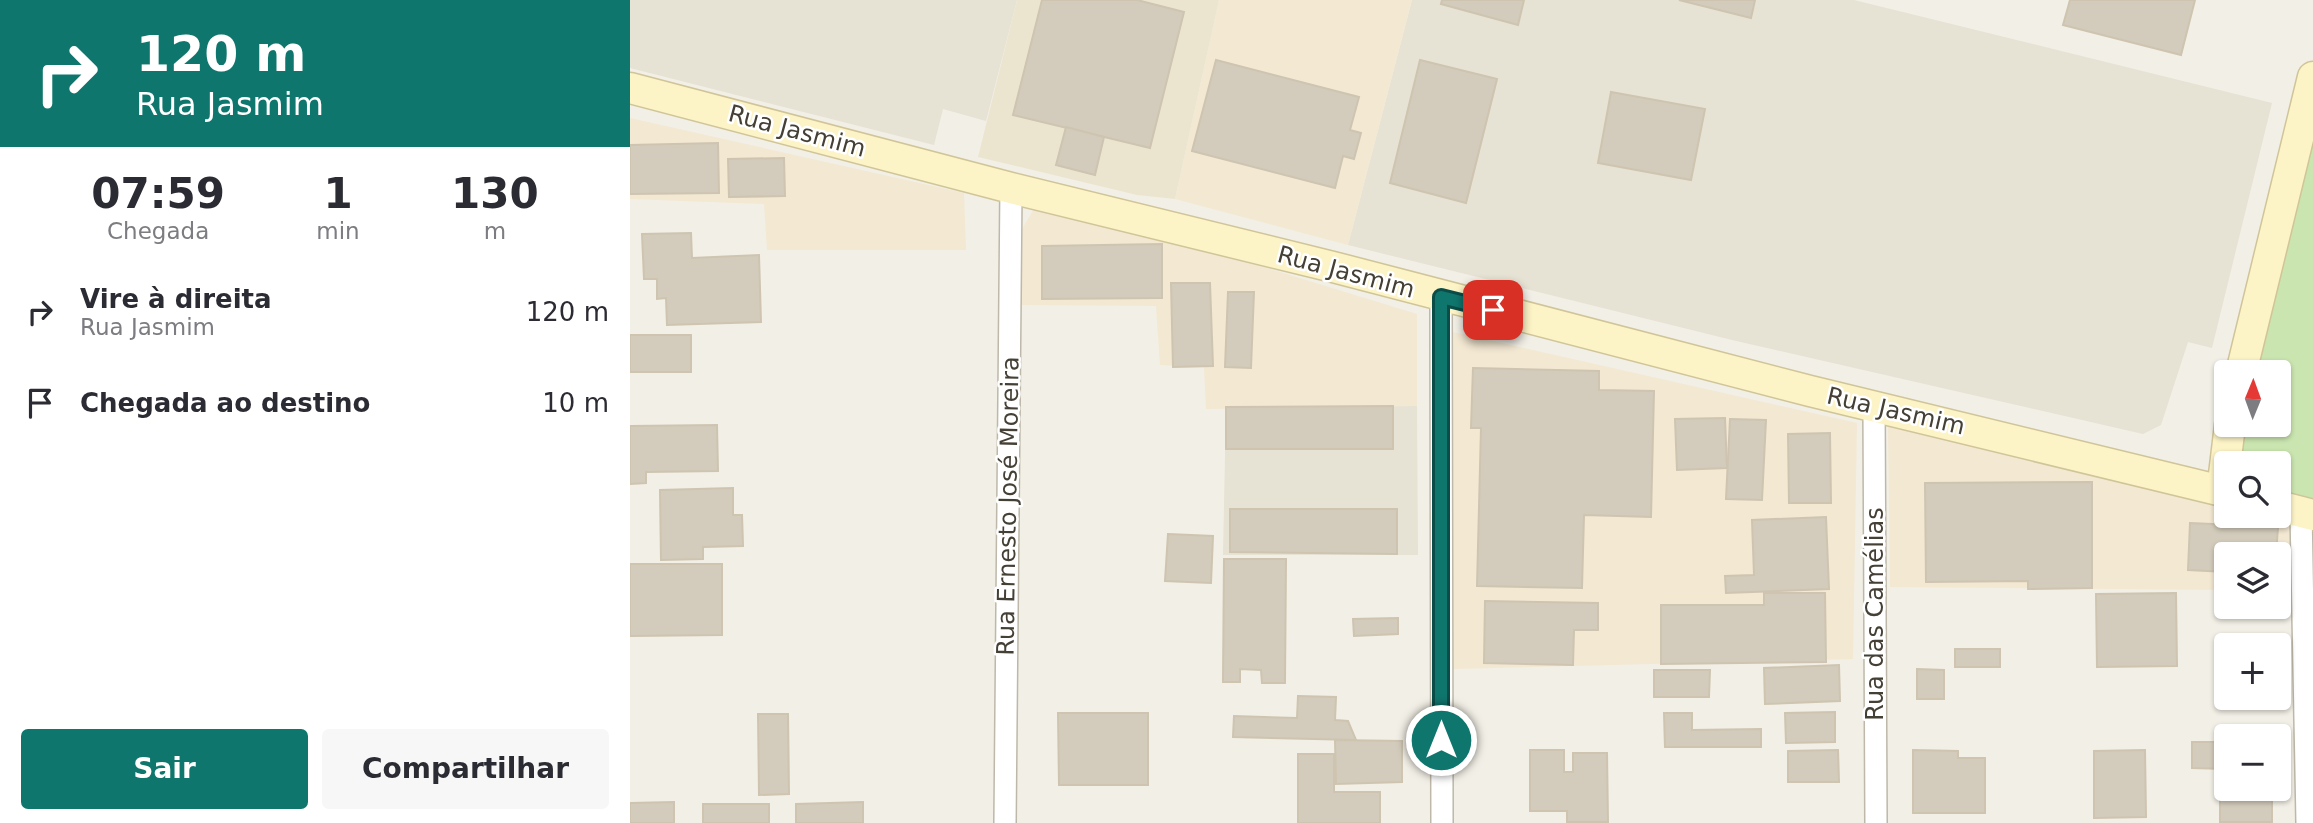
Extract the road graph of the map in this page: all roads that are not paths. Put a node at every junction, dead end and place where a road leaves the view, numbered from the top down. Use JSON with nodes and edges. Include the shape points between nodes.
{"nodes":[{"id":1,"x":2313,"y":77,"type":"edge"},
{"id":2,"x":630,"y":88,"type":"edge"},
{"id":3,"x":1011,"y":188,"type":"junction"},
{"id":4,"x":1441,"y":297,"type":"junction"},
{"id":5,"x":2244,"y":360,"type":"edge"},
{"id":6,"x":1874,"y":405,"type":"junction"},
{"id":7,"x":2214,"y":490,"type":"edge"},
{"id":8,"x":2298,"y":511,"type":"edge"},
{"id":9,"x":1005,"y":823,"type":"edge"},
{"id":10,"x":1442,"y":823,"type":"edge"},
{"id":11,"x":1876,"y":823,"type":"edge"},
{"id":12,"x":2308,"y":823,"type":"edge"}],
"edges":[{"from":1,"to":5,"type":"main road"},
{"from":2,"to":3,"type":"main road","name":"Rua Jasmim"},
{"from":3,"to":4,"type":"main road","name":"Rua Jasmim"},
{"from":3,"to":9,"type":"street","name":"Rua Ernesto José Moreira"},
{"from":4,"to":6,"type":"main road","name":"Rua Jasmim"},
{"from":4,"to":10,"type":"street"},
{"from":6,"to":7,"type":"main road","name":"Rua Jasmim"},
{"from":6,"to":11,"type":"street","name":"Rua das Camélias"},
{"from":8,"to":12,"type":"street"}]}
